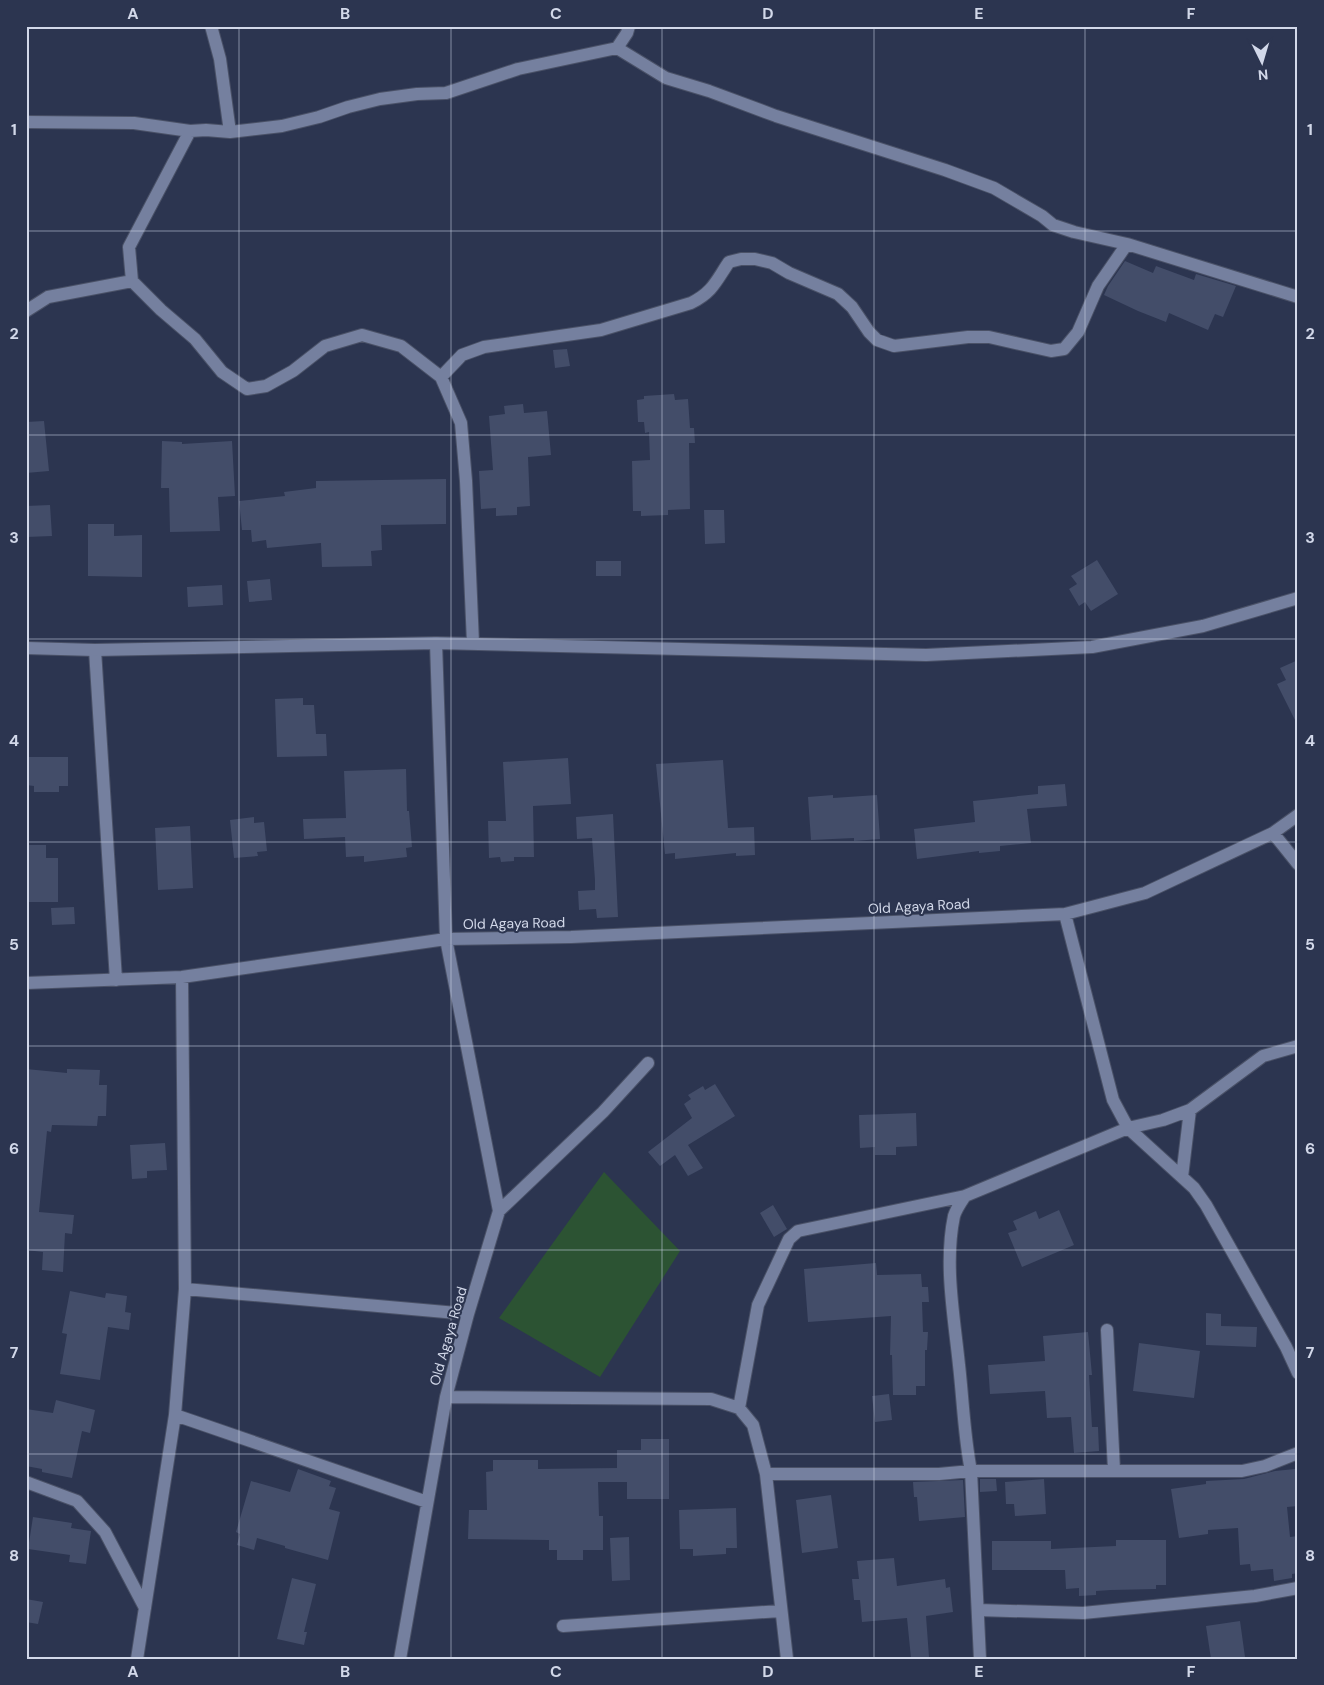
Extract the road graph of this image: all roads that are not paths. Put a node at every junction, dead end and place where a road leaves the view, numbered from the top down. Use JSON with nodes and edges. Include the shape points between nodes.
{"nodes":[{"id":1,"x":211,"y":26,"type":"edge"},
{"id":2,"x":629,"y":26,"type":"edge"},
{"id":3,"x":617,"y":48,"type":"junction"},
{"id":4,"x":26,"y":122,"type":"edge"},
{"id":5,"x":190,"y":131,"type":"junction"},
{"id":6,"x":230,"y":132,"type":"junction"},
{"id":7,"x":1126,"y":244,"type":"junction"},
{"id":8,"x":132,"y":281,"type":"junction"},
{"id":9,"x":1298,"y":297,"type":"edge"},
{"id":10,"x":26,"y":311,"type":"edge"},
{"id":11,"x":440,"y":377,"type":"junction"},
{"id":12,"x":1298,"y":598,"type":"edge"},
{"id":13,"x":436,"y":643,"type":"junction"},
{"id":14,"x":474,"y":643,"type":"junction"},
{"id":15,"x":26,"y":648,"type":"edge"},
{"id":16,"x":95,"y":650,"type":"junction"},
{"id":17,"x":1298,"y":815,"type":"edge"},
{"id":18,"x":1273,"y":833,"type":"junction"},
{"id":19,"x":1298,"y":864,"type":"edge"},
{"id":20,"x":1064,"y":914,"type":"junction"},
{"id":21,"x":446,"y":939,"type":"junction"},
{"id":22,"x":182,"y":977,"type":"junction"},
{"id":23,"x":116,"y":980,"type":"junction"},
{"id":24,"x":26,"y":983,"type":"edge"},
{"id":25,"x":1298,"y":1046,"type":"edge"},
{"id":26,"x":648,"y":1063,"type":"dead end"},
{"id":27,"x":1190,"y":1110,"type":"junction"},
{"id":28,"x":1128,"y":1128,"type":"junction"},
{"id":29,"x":1182,"y":1177,"type":"junction"},
{"id":30,"x":965,"y":1196,"type":"junction"},
{"id":31,"x":499,"y":1211,"type":"junction"},
{"id":32,"x":185,"y":1289,"type":"junction"},
{"id":33,"x":468,"y":1314,"type":"junction"},
{"id":34,"x":1107,"y":1330,"type":"dead end"},
{"id":35,"x":1298,"y":1373,"type":"edge"},
{"id":36,"x":446,"y":1397,"type":"junction"},
{"id":37,"x":739,"y":1408,"type":"junction"},
{"id":38,"x":175,"y":1415,"type":"junction"},
{"id":39,"x":1298,"y":1453,"type":"edge"},
{"id":40,"x":1114,"y":1470,"type":"junction"},
{"id":41,"x":971,"y":1472,"type":"junction"},
{"id":42,"x":766,"y":1474,"type":"junction"},
{"id":43,"x":26,"y":1482,"type":"edge"},
{"id":44,"x":427,"y":1502,"type":"junction"},
{"id":45,"x":1298,"y":1588,"type":"edge"},
{"id":46,"x":145,"y":1608,"type":"junction"},
{"id":47,"x":978,"y":1610,"type":"junction"},
{"id":48,"x":780,"y":1611,"type":"junction"},
{"id":49,"x":563,"y":1626,"type":"dead end"},
{"id":50,"x":137,"y":1659,"type":"edge"},
{"id":51,"x":400,"y":1659,"type":"edge"},
{"id":52,"x":787,"y":1659,"type":"edge"},
{"id":53,"x":980,"y":1659,"type":"edge"}],
"edges":[{"from":1,"to":6,"type":"street","via":[[220,59]]},
{"from":2,"to":3,"type":"street"},
{"from":3,"to":6,"type":"street","via":[[518,69],[446,93],[380,99],[291,124]]},
{"from":3,"to":7,"type":"street","via":[[666,78],[953,173],[994,188],[1053,225]]},
{"from":4,"to":5,"type":"street","via":[[134,122]]},
{"from":5,"to":6,"type":"street"},
{"from":5,"to":8,"type":"street","via":[[129,247]]},
{"from":7,"to":9,"type":"street"},
{"from":7,"to":11,"type":"street","via":[[1098,286],[1078,332],[1064,349],[1051,351],[989,337],[894,346],[877,340],[838,294],[772,263],[741,259],[729,262],[715,285],[691,303],[600,330],[484,347],[462,355]]},
{"from":8,"to":10,"type":"street","via":[[48,297]]},
{"from":8,"to":11,"type":"street","via":[[195,339],[222,372],[247,389],[266,386],[286,375],[325,346],[362,335],[401,346]]},
{"from":11,"to":14,"type":"street","via":[[461,423]]},
{"from":12,"to":14,"type":"street","via":[[1203,626],[1092,648],[926,655]]},
{"from":13,"to":14,"type":"street"},
{"from":13,"to":16,"type":"street"},
{"from":13,"to":21,"type":"street"},
{"from":15,"to":16,"type":"street"},
{"from":16,"to":23,"type":"street"},
{"from":17,"to":18,"type":"street","name":"Old Agaya Road"},
{"from":18,"to":19,"type":"street"},
{"from":18,"to":20,"type":"street","name":"Old Agaya Road","via":[[1145,893]]},
{"from":20,"to":21,"type":"street","name":"Old Agaya Road"},
{"from":20,"to":28,"type":"street","via":[[1109,1088]]},
{"from":21,"to":22,"type":"street"},
{"from":21,"to":31,"type":"street","name":"Old Agaya Road"},
{"from":22,"to":23,"type":"street"},
{"from":22,"to":32,"type":"street"},
{"from":23,"to":24,"type":"street"},
{"from":25,"to":27,"type":"street","via":[[1263,1056]]},
{"from":26,"to":31,"type":"street","via":[[603,1112]]},
{"from":27,"to":28,"type":"street"},
{"from":27,"to":29,"type":"street"},
{"from":28,"to":29,"type":"street"},
{"from":28,"to":30,"type":"street"},
{"from":29,"to":35,"type":"street","via":[[1206,1205]]},
{"from":30,"to":37,"type":"street","via":[[798,1231],[789,1238],[758,1306]]},
{"from":30,"to":41,"type":"street","via":[[954,1213],[951,1286],[965,1442]]},
{"from":31,"to":33,"type":"street","name":"Old Agaya Road"},
{"from":32,"to":33,"type":"street"},
{"from":32,"to":38,"type":"street"},
{"from":33,"to":36,"type":"street","name":"Old Agaya Road"},
{"from":34,"to":40,"type":"street"},
{"from":36,"to":37,"type":"street","via":[[711,1399]]},
{"from":36,"to":44,"type":"street","name":"Old Agaya Road"},
{"from":37,"to":42,"type":"street","via":[[753,1425]]},
{"from":38,"to":44,"type":"street"},
{"from":38,"to":46,"type":"street"},
{"from":39,"to":40,"type":"street","via":[[1242,1471]]},
{"from":40,"to":41,"type":"street"},
{"from":41,"to":42,"type":"street"},
{"from":41,"to":47,"type":"street"},
{"from":42,"to":48,"type":"street"},
{"from":43,"to":46,"type":"street","via":[[77,1501],[105,1532]]},
{"from":44,"to":51,"type":"street","name":"Old Agaya Road"},
{"from":45,"to":47,"type":"street","via":[[1255,1596],[1083,1613]]},
{"from":46,"to":50,"type":"street"},
{"from":47,"to":53,"type":"street"},
{"from":48,"to":49,"type":"street"},
{"from":48,"to":52,"type":"street"}]}
